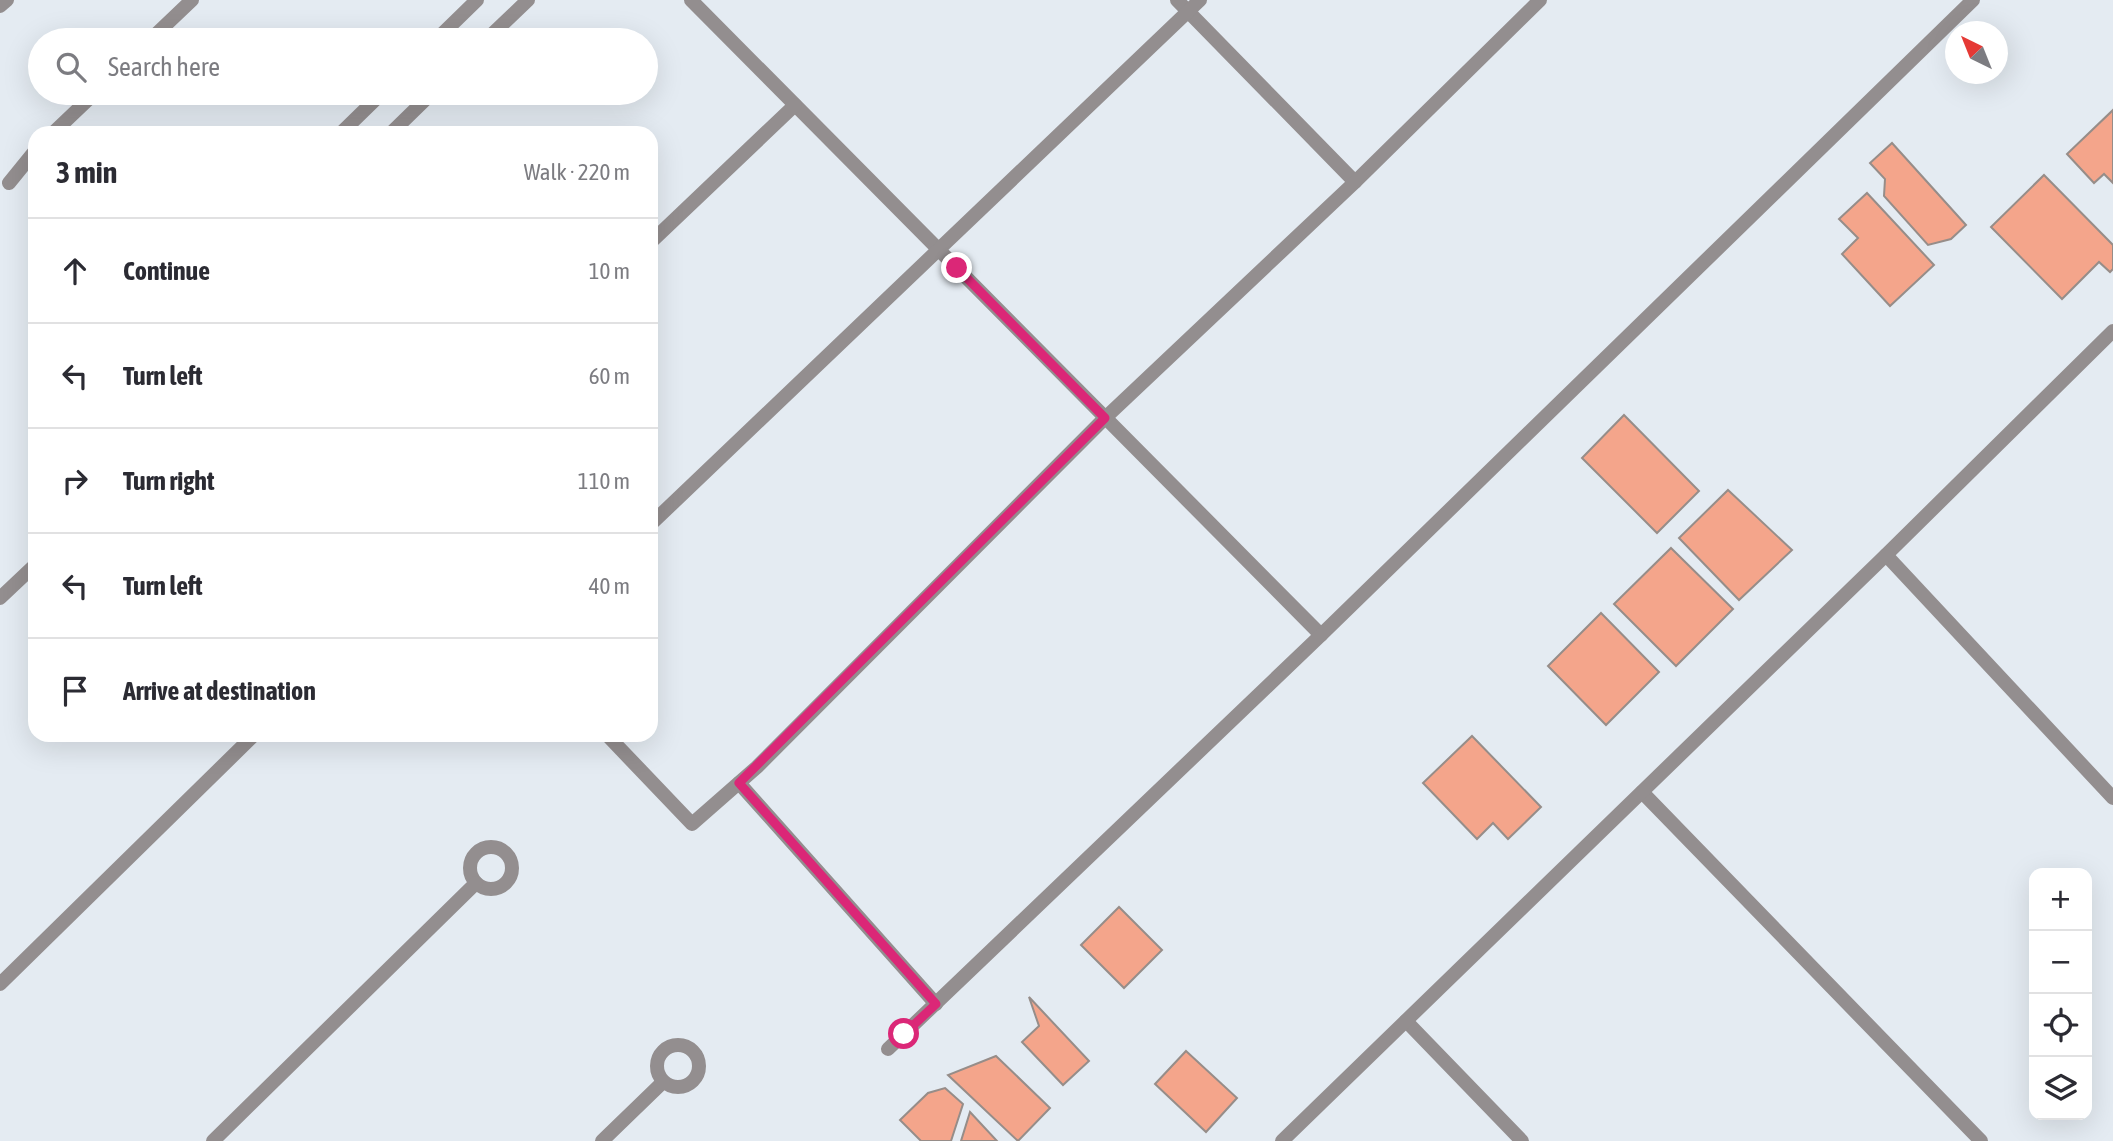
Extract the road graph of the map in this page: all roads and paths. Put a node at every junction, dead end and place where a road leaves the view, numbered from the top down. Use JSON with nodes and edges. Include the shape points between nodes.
{"nodes":[{"id":1,"x":7,"y":0,"type":"edge"},
{"id":2,"x":192,"y":0,"type":"edge"},
{"id":3,"x":477,"y":0,"type":"edge"},
{"id":4,"x":528,"y":0,"type":"edge"},
{"id":5,"x":691,"y":0,"type":"edge"},
{"id":6,"x":1177,"y":0,"type":"edge"},
{"id":7,"x":1200,"y":0,"type":"edge"},
{"id":8,"x":1540,"y":0,"type":"edge"},
{"id":9,"x":1973,"y":0,"type":"edge"},
{"id":10,"x":0,"y":6,"type":"edge"},
{"id":11,"x":1188,"y":12,"type":"junction"},
{"id":12,"x":163,"y":28,"type":"edge"},
{"id":13,"x":448,"y":28,"type":"edge"},
{"id":14,"x":499,"y":28,"type":"edge"},
{"id":15,"x":82,"y":105,"type":"edge"},
{"id":16,"x":370,"y":105,"type":"edge"},
{"id":17,"x":420,"y":105,"type":"edge"},
{"id":18,"x":795,"y":105,"type":"junction"},
{"id":19,"x":60,"y":126,"type":"edge"},
{"id":20,"x":348,"y":126,"type":"edge"},
{"id":21,"x":398,"y":126,"type":"edge"},
{"id":22,"x":28,"y":160,"type":"edge"},
{"id":23,"x":1356,"y":182,"type":"junction"},
{"id":24,"x":9,"y":183,"type":"dead end"},
{"id":25,"x":658,"y":235,"type":"edge"},
{"id":26,"x":939,"y":250,"type":"junction"},
{"id":27,"x":2113,"y":331,"type":"edge"},
{"id":28,"x":1105,"y":418,"type":"junction"},
{"id":29,"x":658,"y":517,"type":"edge"},
{"id":30,"x":1886,"y":555,"type":"junction"},
{"id":31,"x":28,"y":572,"type":"edge"},
{"id":32,"x":0,"y":598,"type":"edge"},
{"id":33,"x":1321,"y":635,"type":"junction"},
{"id":34,"x":247,"y":742,"type":"edge"},
{"id":35,"x":614,"y":742,"type":"edge"},
{"id":36,"x":739,"y":783,"type":"junction"},
{"id":37,"x":1642,"y":792,"type":"junction"},
{"id":38,"x":2113,"y":798,"type":"edge"},
{"id":39,"x":477,"y":883,"type":"dead end"},
{"id":40,"x":0,"y":984,"type":"edge"},
{"id":41,"x":936,"y":1004,"type":"junction"},
{"id":42,"x":1406,"y":1021,"type":"junction"},
{"id":43,"x":888,"y":1049,"type":"dead end"},
{"id":44,"x":663,"y":1082,"type":"dead end"},
{"id":45,"x":213,"y":1141,"type":"edge"},
{"id":46,"x":602,"y":1141,"type":"edge"},
{"id":47,"x":1282,"y":1141,"type":"edge"},
{"id":48,"x":1522,"y":1141,"type":"edge"},
{"id":49,"x":1981,"y":1141,"type":"edge"}],
"edges":[{"from":1,"to":10,"type":"street"},
{"from":2,"to":12,"type":"street"},
{"from":3,"to":13,"type":"street"},
{"from":4,"to":14,"type":"street"},
{"from":5,"to":18,"type":"street"},
{"from":6,"to":11,"type":"street"},
{"from":7,"to":11,"type":"street"},
{"from":8,"to":23,"type":"street"},
{"from":9,"to":33,"type":"street"},
{"from":11,"to":23,"type":"street"},
{"from":11,"to":26,"type":"street"},
{"from":15,"to":19,"type":"street"},
{"from":16,"to":20,"type":"street"},
{"from":17,"to":21,"type":"street"},
{"from":18,"to":25,"type":"street"},
{"from":18,"to":26,"type":"street"},
{"from":22,"to":24,"type":"street"},
{"from":23,"to":28,"type":"street"},
{"from":26,"to":28,"type":"street"},
{"from":26,"to":29,"type":"street"},
{"from":27,"to":30,"type":"street"},
{"from":28,"to":33,"type":"street"},
{"from":28,"to":36,"type":"street"},
{"from":30,"to":37,"type":"street"},
{"from":30,"to":38,"type":"street"},
{"from":31,"to":32,"type":"street"},
{"from":33,"to":41,"type":"street"},
{"from":34,"to":40,"type":"street"},
{"from":35,"to":36,"type":"street","via":[[692,824]]},
{"from":36,"to":41,"type":"street"},
{"from":37,"to":42,"type":"street"},
{"from":37,"to":49,"type":"street"},
{"from":39,"to":45,"type":"street"},
{"from":41,"to":43,"type":"street"},
{"from":42,"to":47,"type":"street"},
{"from":42,"to":48,"type":"street"},
{"from":44,"to":46,"type":"street"}]}
